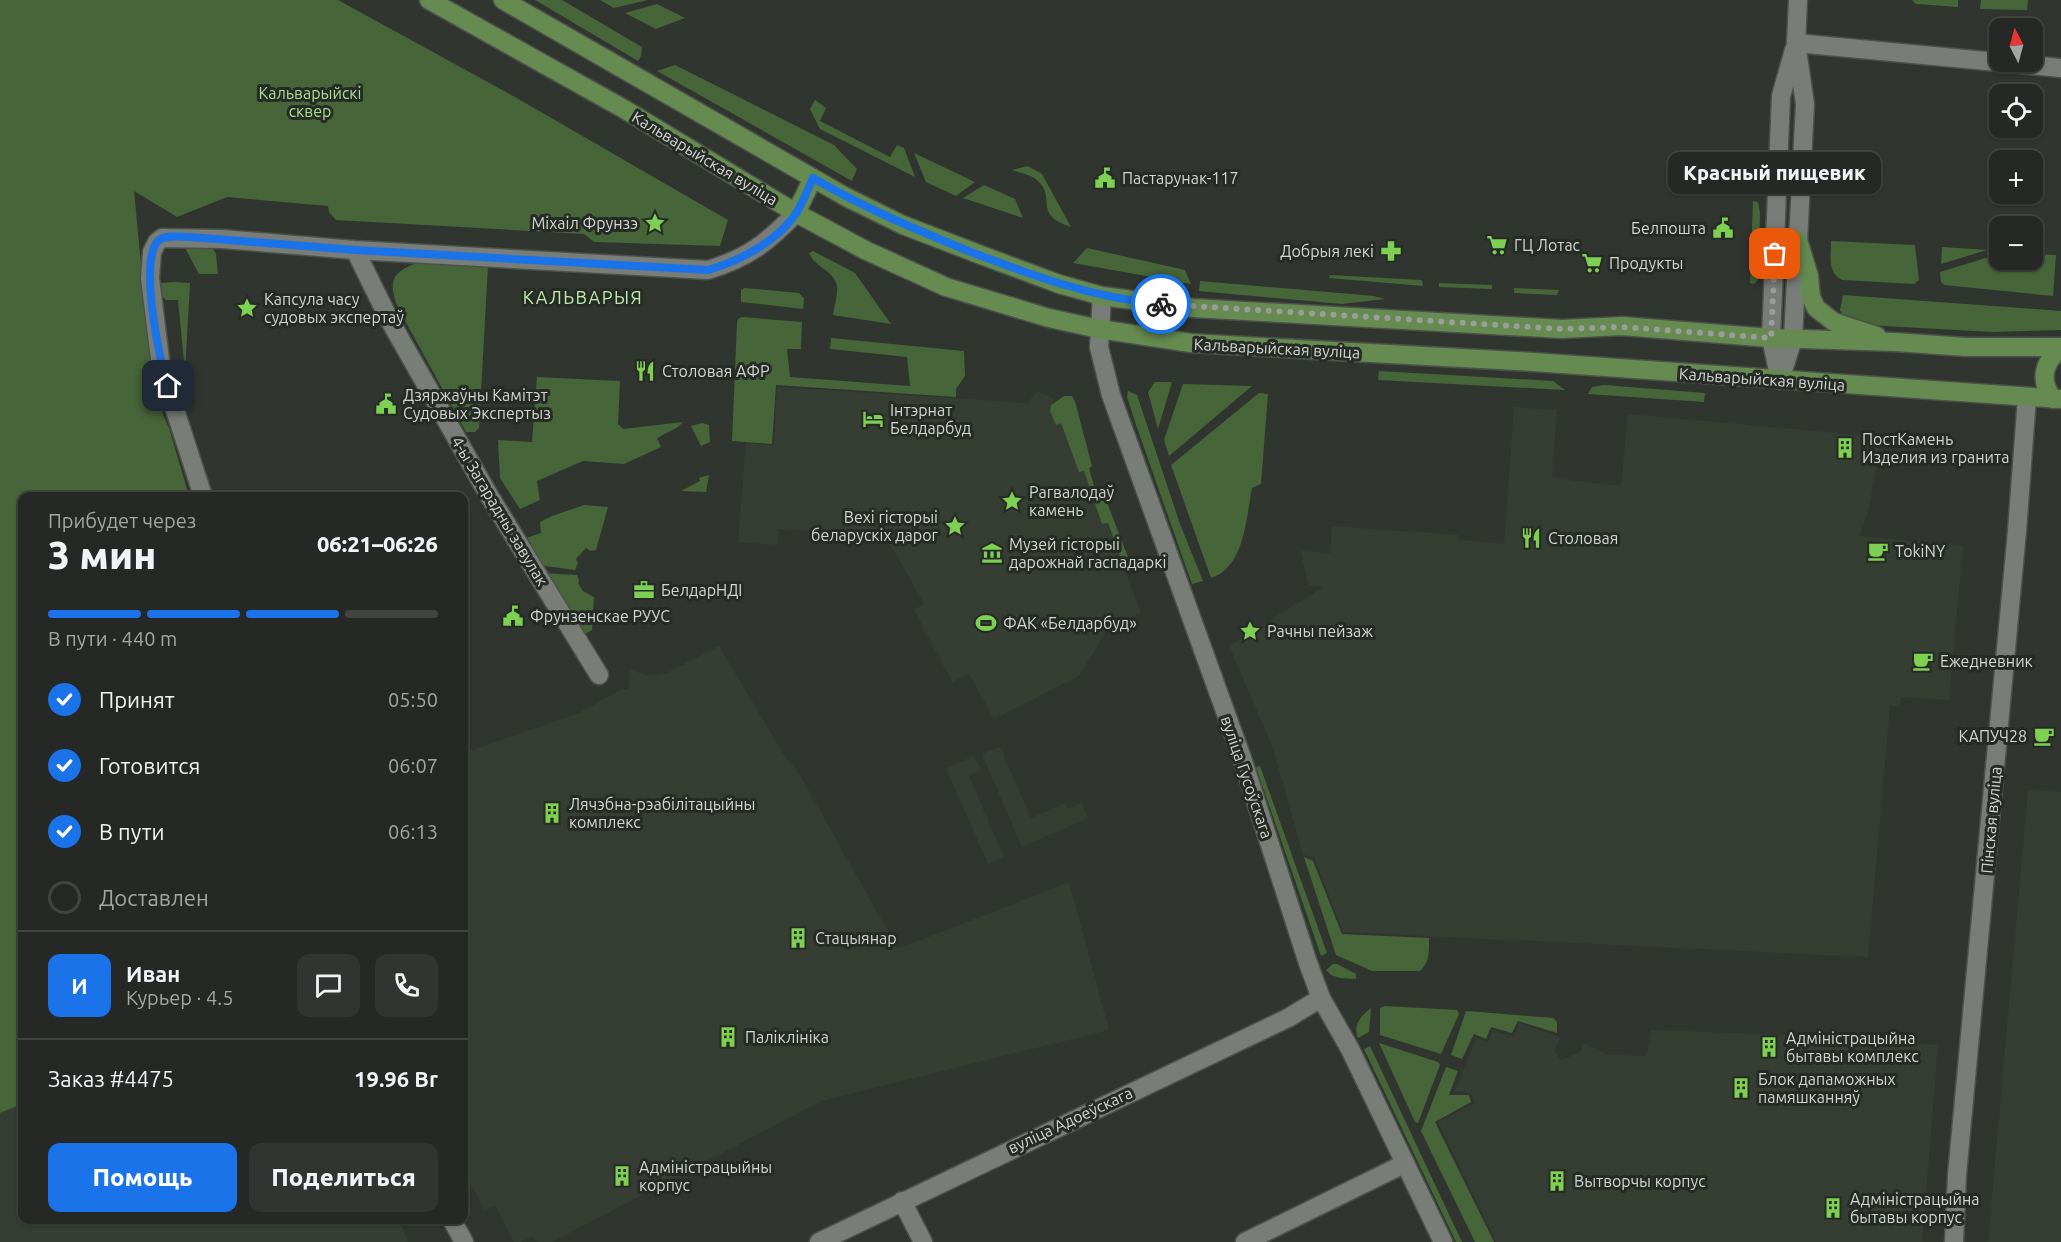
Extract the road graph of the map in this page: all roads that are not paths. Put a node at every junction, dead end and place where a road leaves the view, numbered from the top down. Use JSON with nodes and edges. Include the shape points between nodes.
{"nodes":[{"id":1,"x":429,"y":0,"type":"edge"},
{"id":2,"x":503,"y":0,"type":"edge"},
{"id":3,"x":1798,"y":0,"type":"edge"},
{"id":4,"x":1796,"y":43,"type":"junction"},
{"id":5,"x":2061,"y":68,"type":"edge"},
{"id":6,"x":813,"y":178,"type":"junction"},
{"id":7,"x":796,"y":213,"type":"junction"},
{"id":8,"x":1798,"y":240,"type":"junction"},
{"id":9,"x":355,"y":250,"type":"junction"},
{"id":10,"x":1102,"y":296,"type":"junction"},
{"id":11,"x":1099,"y":329,"type":"junction"},
{"id":12,"x":1771,"y":338,"type":"junction"},
{"id":13,"x":1793,"y":339,"type":"junction"},
{"id":14,"x":1895,"y":342,"type":"junction"},
{"id":15,"x":2061,"y":348,"type":"edge"},
{"id":16,"x":1780,"y":380,"type":"junction"},
{"id":17,"x":2027,"y":397,"type":"junction"},
{"id":18,"x":2057,"y":399,"type":"edge"},
{"id":19,"x":202,"y":492,"type":"edge"},
{"id":20,"x":599,"y":675,"type":"dead end"},
{"id":21,"x":1321,"y":998,"type":"junction"},
{"id":22,"x":1404,"y":1164,"type":"junction"},
{"id":23,"x":902,"y":1201,"type":"junction"},
{"id":24,"x":454,"y":1224,"type":"edge"},
{"id":25,"x":464,"y":1242,"type":"edge"},
{"id":26,"x":819,"y":1242,"type":"edge"},
{"id":27,"x":923,"y":1242,"type":"edge"},
{"id":28,"x":1245,"y":1242,"type":"edge"},
{"id":29,"x":1443,"y":1242,"type":"edge"},
{"id":30,"x":1954,"y":1242,"type":"edge"}],
"edges":[{"from":1,"to":7,"type":"main road","name":"Кальварыйская вуліца","via":[[624,109]]},
{"from":2,"to":6,"type":"main road"},
{"from":3,"to":4,"type":"street"},
{"from":4,"to":5,"type":"street"},
{"from":4,"to":8,"type":"street","via":[[1805,104]]},
{"from":4,"to":12,"type":"street","via":[[1781,96]]},
{"from":6,"to":7,"type":"main road"},
{"from":6,"to":10,"type":"main road","via":[[903,225],[1059,284]]},
{"from":7,"to":9,"type":"street","via":[[762,246],[729,264],[708,270]]},
{"from":7,"to":11,"type":"main road","name":"Кальварыйская вуліца","via":[[946,287]]},
{"from":8,"to":13,"type":"street"},
{"from":8,"to":14,"type":"main road","via":[[1816,308],[1834,322]]},
{"from":9,"to":19,"type":"street","via":[[190,237],[162,238],[157,242],[150,278],[161,367]]},
{"from":9,"to":20,"type":"street","name":"4-ы Загарадны завулак","via":[[390,321],[487,492]]},
{"from":10,"to":11,"type":"street","name":"вуліца Гусоўскага"},
{"from":10,"to":12,"type":"main road","via":[[1208,309],[1562,329],[1622,327]]},
{"from":11,"to":16,"type":"main road","name":"Кальварыйская вуліца","via":[[1191,343]]},
{"from":11,"to":21,"type":"street","name":"вуліца Гусоўскага","via":[[1099,347],[1115,406],[1242,758]]},
{"from":12,"to":13,"type":"main road"},
{"from":12,"to":16,"type":"street"},
{"from":13,"to":14,"type":"main road"},
{"from":13,"to":16,"type":"street"},
{"from":14,"to":15,"type":"main road"},
{"from":15,"to":18,"type":"main road","via":[[2045,368],[2045,383]]},
{"from":16,"to":17,"type":"main road","name":"Кальварыйская вуліца"},
{"from":17,"to":18,"type":"main road","name":"Кальварыйская вуліца"},
{"from":17,"to":30,"type":"street","name":"Пінская вуліца"},
{"from":21,"to":22,"type":"street","name":"вуліца Гусоўскага","via":[[1350,1049]]},
{"from":21,"to":23,"type":"street","name":"вуліца Адоеўскага","via":[[1288,1018]]},
{"from":22,"to":28,"type":"street"},
{"from":22,"to":29,"type":"street","name":"вуліца Гусоўскага"},
{"from":23,"to":26,"type":"street","name":"вуліца Адоеўскага"},
{"from":23,"to":27,"type":"street"},
{"from":24,"to":25,"type":"street"}]}
